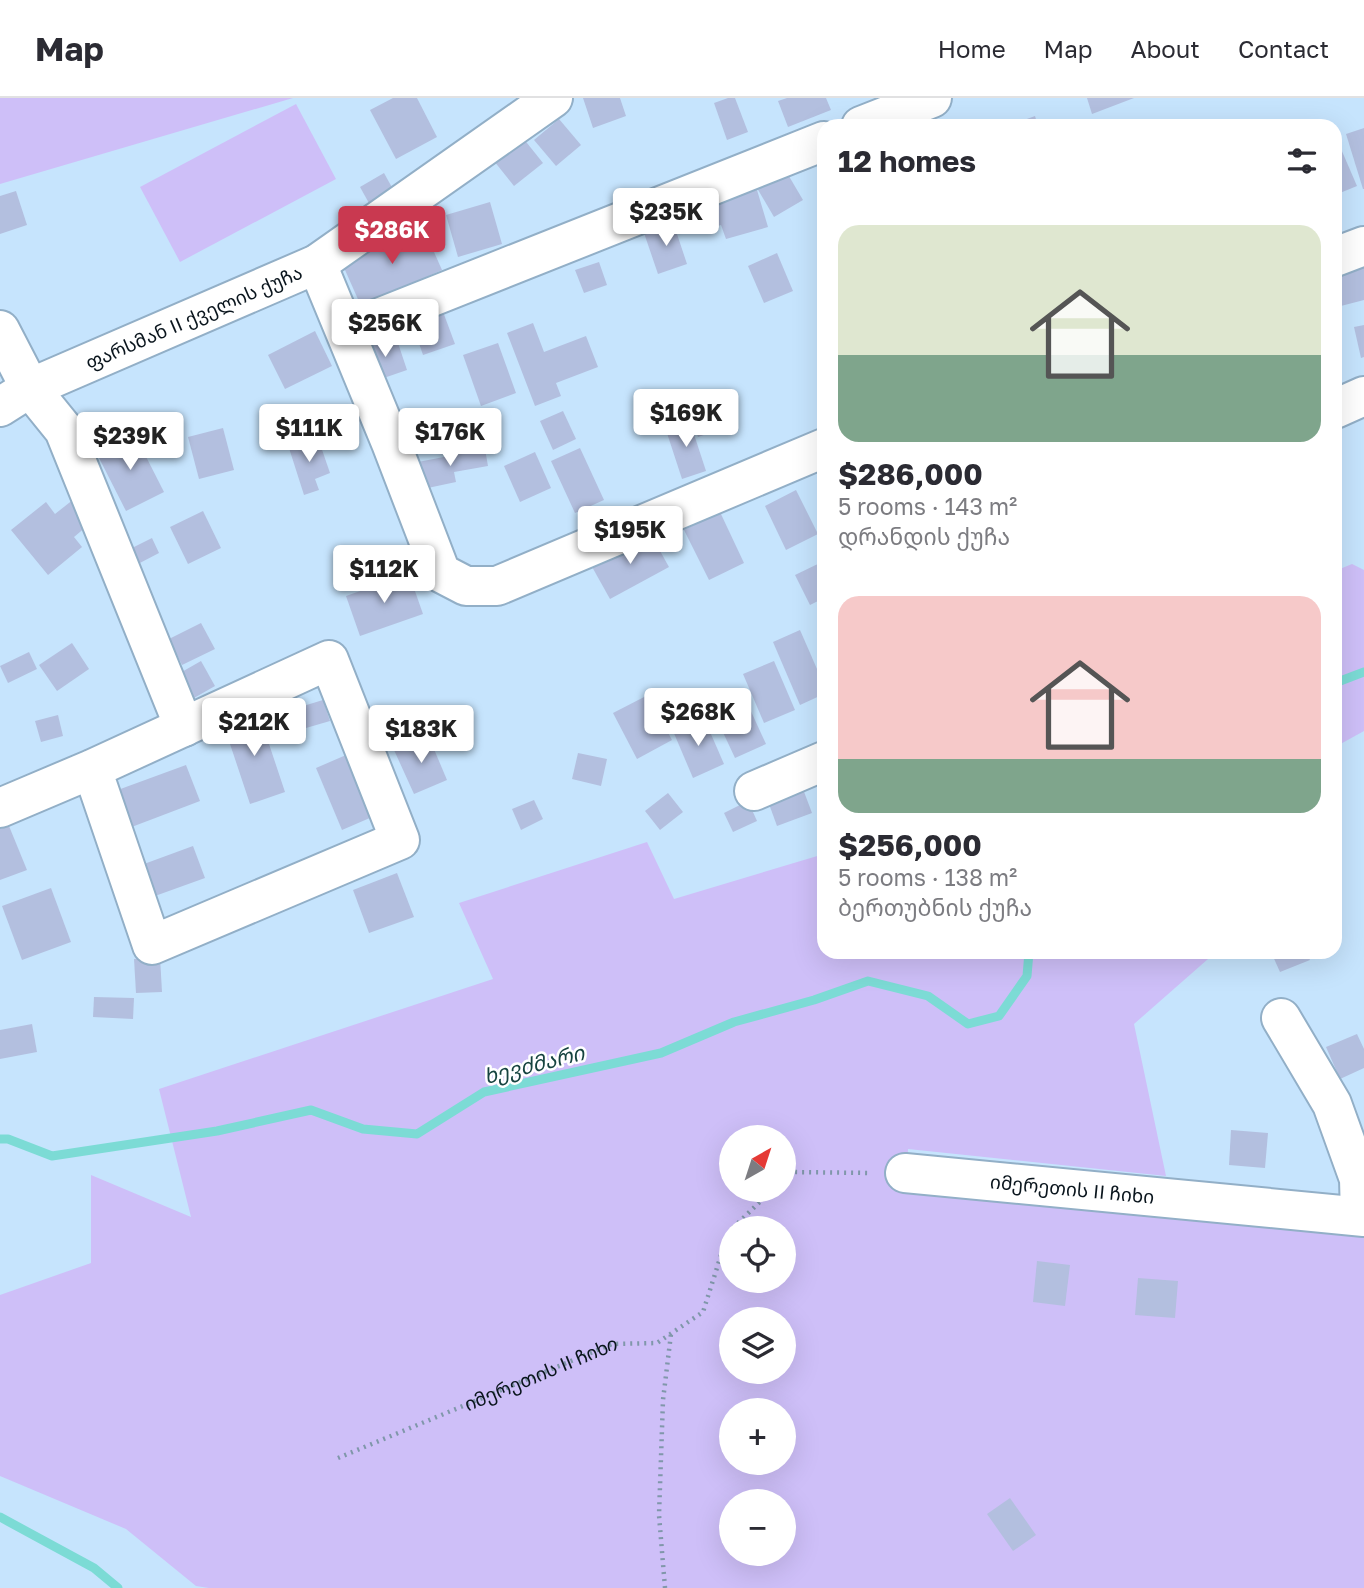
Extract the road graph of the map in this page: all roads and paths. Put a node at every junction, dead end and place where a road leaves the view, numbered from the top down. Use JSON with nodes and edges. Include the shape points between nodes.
{"nodes":[{"id":1,"x":552,"y":98,"type":"edge"},
{"id":2,"x":932,"y":98,"type":"edge"},
{"id":3,"x":880,"y":119,"type":"edge"},
{"id":4,"x":817,"y":144,"type":"edge"},
{"id":5,"x":1364,"y":246,"type":"edge"},
{"id":6,"x":1342,"y":254,"type":"edge"},
{"id":7,"x":317,"y":264,"type":"junction"},
{"id":8,"x":0,"y":330,"type":"edge"},
{"id":9,"x":346,"y":331,"type":"junction"},
{"id":10,"x":1364,"y":396,"type":"edge"},
{"id":11,"x":15,"y":398,"type":"edge"},
{"id":12,"x":1342,"y":406,"type":"edge"},
{"id":13,"x":817,"y":451,"type":"edge"},
{"id":14,"x":184,"y":727,"type":"junction"},
{"id":15,"x":817,"y":764,"type":"edge"},
{"id":16,"x":92,"y":769,"type":"junction"},
{"id":17,"x":754,"y":791,"type":"dead end"},
{"id":18,"x":0,"y":808,"type":"edge"},
{"id":19,"x":1281,"y":1018,"type":"dead end"},
{"id":20,"x":796,"y":1172,"type":"edge"},
{"id":21,"x":905,"y":1173,"type":"joint"},
{"id":22,"x":760,"y":1202,"type":"edge"},
{"id":23,"x":745,"y":1216,"type":"edge"},
{"id":24,"x":1362,"y":1216,"type":"edge"},
{"id":25,"x":719,"y":1261,"type":"edge"},
{"id":26,"x":671,"y":1334,"type":"junction"},
{"id":27,"x":338,"y":1458,"type":"dead end"},
{"id":28,"x":665,"y":1588,"type":"edge"}],
"edges":[{"from":1,"to":7,"type":"street","name":"ფარსმან II ქველის ქუჩა"},
{"from":2,"to":3,"type":"street"},
{"from":4,"to":9,"type":"street"},
{"from":5,"to":6,"type":"street"},
{"from":7,"to":9,"type":"street"},
{"from":7,"to":11,"type":"street","name":"ფარსმან II ქველის ქუჩა"},
{"from":8,"to":11,"type":"street"},
{"from":9,"to":13,"type":"street","via":[[441,573],[466,586],[497,586]]},
{"from":10,"to":12,"type":"street"},
{"from":11,"to":14,"type":"street","via":[[64,430]]},
{"from":14,"to":16,"type":"street"},
{"from":14,"to":16,"type":"street","via":[[329,660],[400,840],[152,945]]},
{"from":15,"to":17,"type":"street"},
{"from":16,"to":18,"type":"street"},
{"from":19,"to":24,"type":"street","via":[[1332,1104],[1359,1180]]},
{"from":20,"to":21,"type":"path"},
{"from":21,"to":24,"type":"street","name":"იმერეთის II ჩიხი"},
{"from":22,"to":23,"type":"path","name":"იმერეთის II ჩიხი"},
{"from":25,"to":26,"type":"path","name":"იმერეთის II ჩიხი","via":[[703,1311]]},
{"from":26,"to":27,"type":"path","name":"იმერეთის II ჩიხი","via":[[657,1343],[612,1344]]},
{"from":26,"to":28,"type":"path","via":[[663,1400],[659,1515]]}]}
